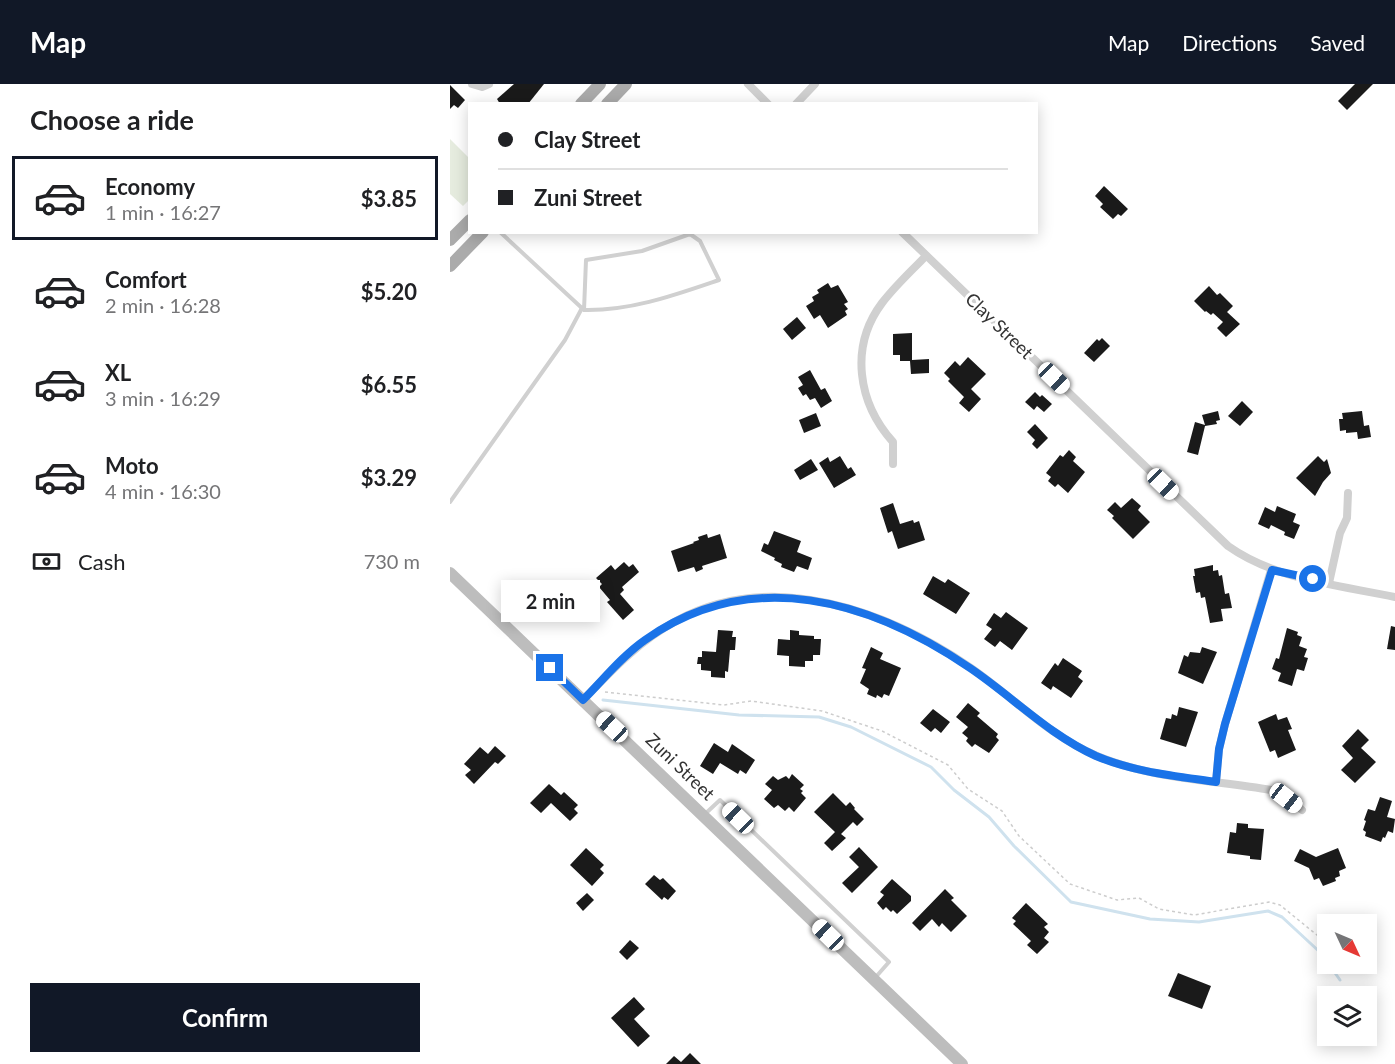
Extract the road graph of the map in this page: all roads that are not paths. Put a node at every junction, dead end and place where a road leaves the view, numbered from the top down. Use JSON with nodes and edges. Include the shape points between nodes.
{"nodes":[{"id":1,"x":472,"y":84,"type":"edge"},
{"id":2,"x":489,"y":84,"type":"edge"},
{"id":3,"x":600,"y":84,"type":"edge"},
{"id":4,"x":626,"y":84,"type":"edge"},
{"id":5,"x":748,"y":84,"type":"edge"},
{"id":6,"x":815,"y":84,"type":"edge"},
{"id":7,"x":583,"y":102,"type":"edge"},
{"id":8,"x":609,"y":102,"type":"edge"},
{"id":9,"x":766,"y":102,"type":"edge"},
{"id":10,"x":798,"y":102,"type":"edge"},
{"id":11,"x":468,"y":222,"type":"edge"},
{"id":12,"x":481,"y":234,"type":"edge"},
{"id":13,"x":502,"y":234,"type":"edge"},
{"id":14,"x":904,"y":234,"type":"edge"},
{"id":15,"x":450,"y":240,"type":"edge"},
{"id":16,"x":926,"y":256,"type":"junction"},
{"id":17,"x":450,"y":267,"type":"edge"},
{"id":18,"x":583,"y":310,"type":"junction"},
{"id":19,"x":893,"y":464,"type":"dead end"},
{"id":20,"x":1348,"y":492,"type":"dead end"},
{"id":21,"x":450,"y":502,"type":"edge"},
{"id":22,"x":1272,"y":570,"type":"junction"},
{"id":23,"x":450,"y":573,"type":"edge"},
{"id":24,"x":1329,"y":583,"type":"junction"},
{"id":25,"x":1395,"y":597,"type":"edge"},
{"id":26,"x":583,"y":700,"type":"junction"},
{"id":27,"x":1216,"y":782,"type":"junction"},
{"id":28,"x":1302,"y":810,"type":"dead end"},
{"id":29,"x":704,"y":815,"type":"junction"},
{"id":30,"x":874,"y":979,"type":"junction"},
{"id":31,"x":962,"y":1064,"type":"edge"}],
"edges":[{"from":1,"to":2,"type":"street"},
{"from":3,"to":7,"type":"main road"},
{"from":4,"to":8,"type":"main road"},
{"from":5,"to":9,"type":"street"},
{"from":6,"to":10,"type":"street"},
{"from":11,"to":15,"type":"main road"},
{"from":12,"to":17,"type":"main road"},
{"from":13,"to":18,"type":"lane"},
{"from":14,"to":16,"type":"street","name":"Clay Street"},
{"from":16,"to":19,"type":"street","via":[[879,308],[862,349],[863,387],[877,423],[893,442]]},
{"from":16,"to":22,"type":"street","name":"Clay Street","via":[[1228,546]]},
{"from":18,"to":18,"type":"lane","via":[[655,301],[719,280],[700,241],[690,234],[642,251],[586,260]]},
{"from":18,"to":21,"type":"lane"},
{"from":20,"to":24,"type":"street","via":[[1347,518]]},
{"from":22,"to":24,"type":"street","name":"Clay Street"},
{"from":22,"to":27,"type":"street","via":[[1225,724]]},
{"from":23,"to":26,"type":"street","name":"Zuni Street"},
{"from":24,"to":25,"type":"street","name":"Clay Street"},
{"from":26,"to":27,"type":"street","via":[[644,641],[693,613],[737,599],[800,598],[854,610],[928,642],[972,669],[1035,719],[1097,756],[1134,769]]},
{"from":26,"to":29,"type":"street","name":"Zuni Street"},
{"from":27,"to":28,"type":"street","via":[[1270,790]]},
{"from":29,"to":30,"type":"street","name":"Zuni Street"},
{"from":29,"to":30,"type":"lane","via":[[720,800],[881,955],[889,963]]},
{"from":30,"to":31,"type":"street","name":"Zuni Street"}]}
